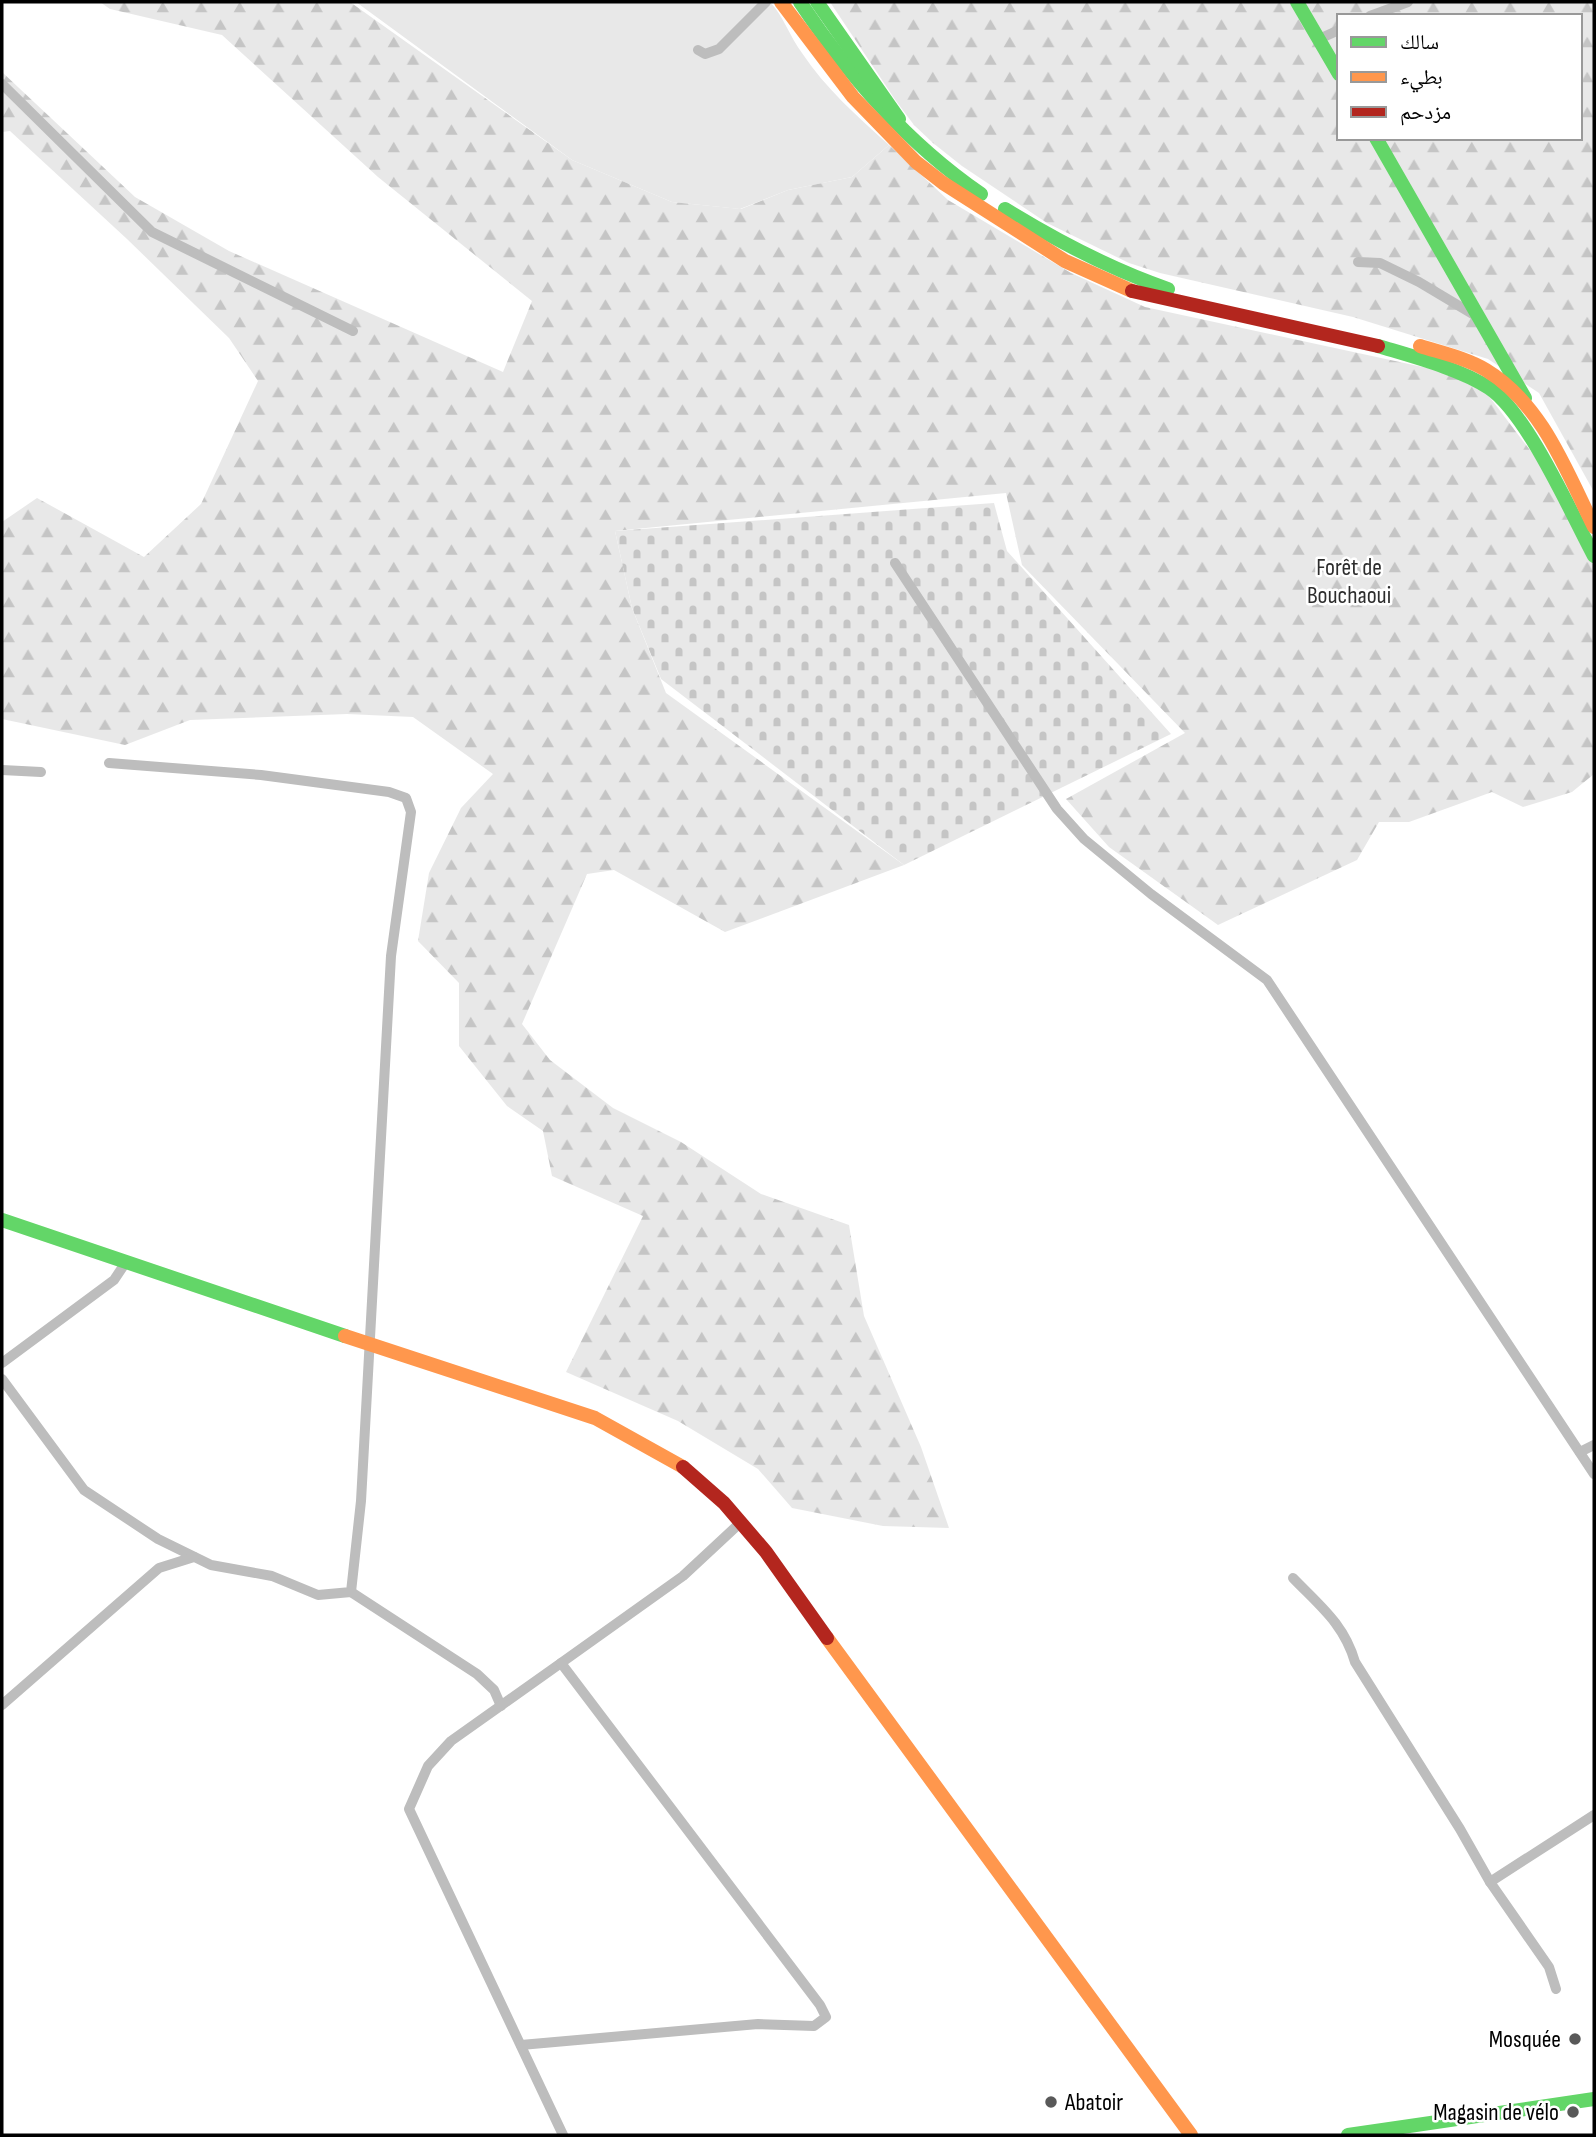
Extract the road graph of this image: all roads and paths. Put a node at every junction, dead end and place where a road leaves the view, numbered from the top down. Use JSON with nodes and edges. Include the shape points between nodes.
{"nodes":[{"id":1,"x":766,"y":2,"type":"edge"},
{"id":2,"x":781,"y":2,"type":"edge"},
{"id":3,"x":789,"y":2,"type":"edge"},
{"id":4,"x":800,"y":2,"type":"edge"},
{"id":5,"x":817,"y":2,"type":"edge"},
{"id":6,"x":1297,"y":2,"type":"edge"},
{"id":7,"x":1408,"y":2,"type":"edge"},
{"id":8,"x":1375,"y":14,"type":"edge"},
{"id":9,"x":1337,"y":31,"type":"edge"},
{"id":10,"x":1319,"y":39,"type":"junction"},
{"id":11,"x":698,"y":50,"type":"dead end"},
{"id":12,"x":1337,"y":70,"type":"edge"},
{"id":13,"x":835,"y":73,"type":"junction"},
{"id":14,"x":2,"y":84,"type":"edge"},
{"id":15,"x":1377,"y":140,"type":"edge"},
{"id":16,"x":917,"y":144,"type":"junction"},
{"id":17,"x":1358,"y":262,"type":"dead end"},
{"id":18,"x":1480,"y":318,"type":"junction"},
{"id":19,"x":352,"y":331,"type":"dead end"},
{"id":20,"x":1534,"y":413,"type":"junction"},
{"id":21,"x":1594,"y":527,"type":"edge"},
{"id":22,"x":1594,"y":556,"type":"edge"},
{"id":23,"x":895,"y":563,"type":"dead end"},
{"id":24,"x":109,"y":763,"type":"dead end"},
{"id":25,"x":2,"y":770,"type":"edge"},
{"id":26,"x":41,"y":772,"type":"dead end"},
{"id":27,"x":2,"y":1220,"type":"edge"},
{"id":28,"x":126,"y":1262,"type":"junction"},
{"id":29,"x":371,"y":1345,"type":"junction"},
{"id":30,"x":2,"y":1363,"type":"edge"},
{"id":31,"x":2,"y":1378,"type":"edge"},
{"id":32,"x":1594,"y":1445,"type":"edge"},
{"id":33,"x":1580,"y":1452,"type":"junction"},
{"id":34,"x":1594,"y":1474,"type":"edge"},
{"id":35,"x":741,"y":1522,"type":"junction"},
{"id":36,"x":194,"y":1557,"type":"junction"},
{"id":37,"x":1293,"y":1578,"type":"dead end"},
{"id":38,"x":351,"y":1592,"type":"junction"},
{"id":39,"x":561,"y":1663,"type":"junction"},
{"id":40,"x":2,"y":1705,"type":"edge"},
{"id":41,"x":501,"y":1706,"type":"junction"},
{"id":42,"x":1594,"y":1815,"type":"edge"},
{"id":43,"x":1490,"y":1882,"type":"junction"},
{"id":44,"x":1556,"y":1989,"type":"dead end"},
{"id":45,"x":521,"y":2046,"type":"junction"},
{"id":46,"x":1594,"y":2099,"type":"edge"},
{"id":47,"x":1365,"y":2134,"type":"edge"},
{"id":48,"x":563,"y":2135,"type":"edge"},
{"id":49,"x":1191,"y":2135,"type":"edge"},
{"id":50,"x":1348,"y":2135,"type":"edge"}],
"edges":[{"from":1,"to":11,"type":"street","via":[[719,49],[705,54]]},
{"from":2,"to":13,"type":"main road"},
{"from":3,"to":13,"type":"main road"},
{"from":4,"to":16,"type":"main road","via":[[859,84]]},
{"from":5,"to":16,"type":"main road"},
{"from":6,"to":10,"type":"main road"},
{"from":7,"to":8,"type":"street"},
{"from":9,"to":10,"type":"street"},
{"from":10,"to":12,"type":"main road"},
{"from":13,"to":22,"type":"main road","via":[[872,118],[943,183],[1102,280],[1152,297],[1361,341],[1439,365],[1488,387],[1530,437]]},
{"from":14,"to":19,"type":"street","via":[[152,232]]},
{"from":15,"to":18,"type":"main road"},
{"from":16,"to":20,"type":"main road","via":[[969,186],[1093,260],[1172,290],[1315,318],[1460,359],[1501,380]]},
{"from":17,"to":18,"type":"street","via":[[1380,263]]},
{"from":18,"to":20,"type":"main road"},
{"from":20,"to":21,"type":"main road"},
{"from":23,"to":33,"type":"street","via":[[1056,809],[1084,839],[1151,894],[1266,979]]},
{"from":24,"to":29,"type":"street","via":[[261,775],[406,798],[411,812],[391,956]]},
{"from":25,"to":26,"type":"street"},
{"from":27,"to":28,"type":"main road"},
{"from":28,"to":29,"type":"main road"},
{"from":28,"to":30,"type":"street","via":[[114,1280]]},
{"from":29,"to":35,"type":"main road","via":[[595,1418],[678,1463]]},
{"from":29,"to":38,"type":"street"},
{"from":31,"to":36,"type":"street","via":[[84,1490]]},
{"from":32,"to":33,"type":"street"},
{"from":33,"to":34,"type":"street"},
{"from":35,"to":39,"type":"street","via":[[683,1576]]},
{"from":35,"to":49,"type":"main road"},
{"from":36,"to":38,"type":"street","via":[[211,1565],[272,1576],[318,1595]]},
{"from":36,"to":40,"type":"street","via":[[159,1567]]},
{"from":37,"to":43,"type":"street","via":[[1349,1642],[1355,1662]]},
{"from":38,"to":41,"type":"street","via":[[477,1674],[494,1690]]},
{"from":39,"to":41,"type":"street"},
{"from":39,"to":45,"type":"street","via":[[827,2017],[814,2026],[758,2024]]},
{"from":41,"to":45,"type":"street","via":[[451,1741],[428,1766],[409,1810]]},
{"from":42,"to":43,"type":"street"},
{"from":43,"to":44,"type":"street","via":[[1549,1967]]},
{"from":45,"to":48,"type":"street"},
{"from":46,"to":47,"type":"main road"},
{"from":47,"to":50,"type":"main road"}]}
